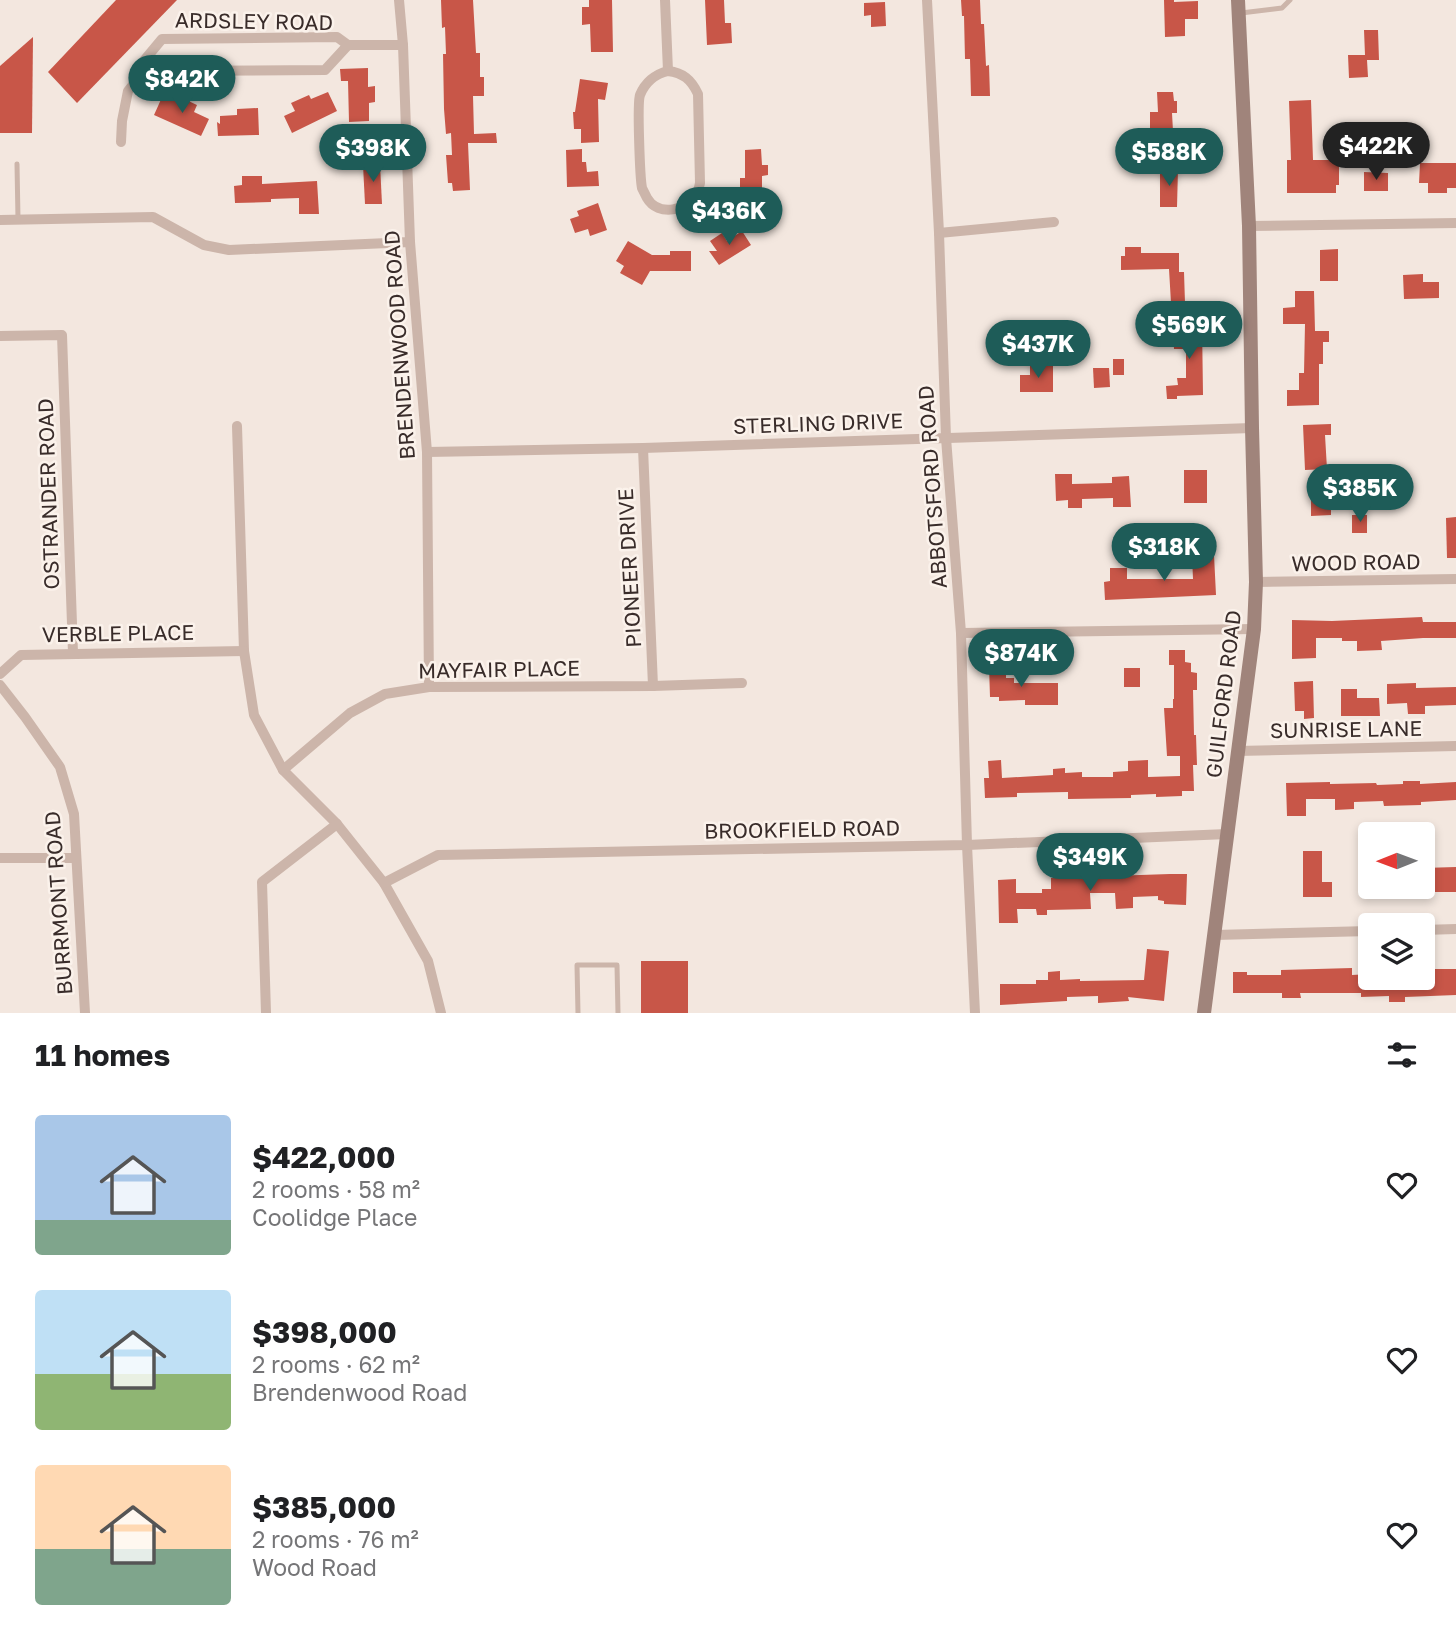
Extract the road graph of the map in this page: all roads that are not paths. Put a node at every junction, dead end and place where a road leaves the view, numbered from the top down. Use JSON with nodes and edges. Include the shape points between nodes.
{"nodes":[{"id":1,"x":399,"y":0,"type":"edge"},
{"id":2,"x":665,"y":0,"type":"edge"},
{"id":3,"x":927,"y":0,"type":"edge"},
{"id":4,"x":1290,"y":0,"type":"edge"},
{"id":5,"x":1239,"y":6,"type":"edge"},
{"id":6,"x":348,"y":45,"type":"junction"},
{"id":7,"x":403,"y":45,"type":"junction"},
{"id":8,"x":144,"y":71,"type":"junction"},
{"id":9,"x":668,"y":71,"type":"junction"},
{"id":10,"x":121,"y":142,"type":"dead end"},
{"id":11,"x":17,"y":164,"type":"dead end"},
{"id":12,"x":18,"y":219,"type":"junction"},
{"id":13,"x":0,"y":220,"type":"edge"},
{"id":14,"x":1054,"y":222,"type":"dead end"},
{"id":15,"x":1456,"y":223,"type":"edge"},
{"id":16,"x":1249,"y":226,"type":"junction"},
{"id":17,"x":939,"y":233,"type":"junction"},
{"id":18,"x":410,"y":242,"type":"junction"},
{"id":19,"x":0,"y":336,"type":"edge"},
{"id":20,"x":237,"y":426,"type":"dead end"},
{"id":21,"x":1252,"y":428,"type":"junction"},
{"id":22,"x":946,"y":439,"type":"junction"},
{"id":23,"x":643,"y":447,"type":"junction"},
{"id":24,"x":426,"y":452,"type":"junction"},
{"id":25,"x":1456,"y":579,"type":"edge"},
{"id":26,"x":1256,"y":582,"type":"junction"},
{"id":27,"x":1254,"y":629,"type":"junction"},
{"id":28,"x":961,"y":633,"type":"junction"},
{"id":29,"x":244,"y":651,"type":"junction"},
{"id":30,"x":73,"y":653,"type":"junction"},
{"id":31,"x":0,"y":674,"type":"edge"},
{"id":32,"x":742,"y":683,"type":"dead end"},
{"id":33,"x":0,"y":685,"type":"edge"},
{"id":34,"x":653,"y":686,"type":"junction"},
{"id":35,"x":429,"y":687,"type":"junction"},
{"id":36,"x":1456,"y":746,"type":"edge"},
{"id":37,"x":1237,"y":751,"type":"junction"},
{"id":38,"x":283,"y":770,"type":"junction"},
{"id":39,"x":337,"y":824,"type":"junction"},
{"id":40,"x":1227,"y":834,"type":"junction"},
{"id":41,"x":967,"y":845,"type":"junction"},
{"id":42,"x":0,"y":858,"type":"edge"},
{"id":43,"x":76,"y":858,"type":"junction"},
{"id":44,"x":384,"y":883,"type":"junction"},
{"id":45,"x":1456,"y":929,"type":"edge"},
{"id":46,"x":1435,"y":930,"type":"edge"},
{"id":47,"x":1358,"y":932,"type":"edge"},
{"id":48,"x":1215,"y":935,"type":"junction"},
{"id":49,"x":85,"y":1013,"type":"edge"},
{"id":50,"x":266,"y":1013,"type":"edge"},
{"id":51,"x":442,"y":1013,"type":"edge"},
{"id":52,"x":578,"y":1013,"type":"edge"},
{"id":53,"x":618,"y":1013,"type":"edge"},
{"id":54,"x":975,"y":1013,"type":"edge"},
{"id":55,"x":1204,"y":1013,"type":"edge"}],
"edges":[{"from":1,"to":7,"type":"street","name":"BRENDENWOOD ROAD"},
{"from":2,"to":9,"type":"street"},
{"from":3,"to":17,"type":"street","name":"ABBOTSFORD ROAD"},
{"from":4,"to":5,"type":"lane","via":[[1282,8]]},
{"from":5,"to":16,"type":"street","name":"GUILFORD ROAD"},
{"from":6,"to":7,"type":"street","name":"ARDSLEY ROAD"},
{"from":6,"to":8,"type":"street","name":"ARDSLEY ROAD","via":[[325,70]]},
{"from":6,"to":8,"type":"street","name":"ARDSLEY ROAD","via":[[337,37],[162,39],[142,63]]},
{"from":7,"to":18,"type":"street","name":"BRENDENWOOD ROAD"},
{"from":8,"to":10,"type":"street","via":[[128,91]]},
{"from":9,"to":9,"type":"street","via":[[647,83],[638,100],[642,187],[650,203],[665,210],[688,204],[700,183],[698,94],[687,77]]},
{"from":11,"to":12,"type":"lane"},
{"from":12,"to":13,"type":"street"},
{"from":12,"to":18,"type":"street","via":[[153,217],[204,245],[229,250]]},
{"from":14,"to":17,"type":"street"},
{"from":15,"to":16,"type":"street"},
{"from":16,"to":21,"type":"street","name":"GUILFORD ROAD"},
{"from":17,"to":22,"type":"street","name":"ABBOTSFORD ROAD"},
{"from":18,"to":24,"type":"street","name":"BRENDENWOOD ROAD"},
{"from":19,"to":30,"type":"street","name":"OSTRANDER ROAD","via":[[62,335]]},
{"from":20,"to":29,"type":"street"},
{"from":21,"to":22,"type":"street","name":"STERLING DRIVE"},
{"from":21,"to":26,"type":"street","name":"GUILFORD ROAD"},
{"from":22,"to":23,"type":"street","name":"STERLING DRIVE"},
{"from":22,"to":28,"type":"street","name":"ABBOTSFORD ROAD"},
{"from":23,"to":24,"type":"street","name":"STERLING DRIVE"},
{"from":23,"to":34,"type":"street","name":"PIONEER DRIVE"},
{"from":24,"to":35,"type":"street","name":"BRENDENWOOD ROAD"},
{"from":25,"to":26,"type":"street","name":"WOOD ROAD"},
{"from":26,"to":27,"type":"street","name":"GUILFORD ROAD"},
{"from":27,"to":28,"type":"street"},
{"from":27,"to":37,"type":"street","name":"GUILFORD ROAD"},
{"from":28,"to":41,"type":"street","name":"ABBOTSFORD ROAD"},
{"from":29,"to":30,"type":"street","name":"VERBLE PLACE"},
{"from":29,"to":38,"type":"street","via":[[254,715]]},
{"from":30,"to":31,"type":"street","name":"VERBLE PLACE","via":[[21,655]]},
{"from":32,"to":34,"type":"street","name":"MAYFAIR PLACE"},
{"from":33,"to":43,"type":"street","name":"BURRMONT ROAD","via":[[60,767],[74,814]]},
{"from":34,"to":35,"type":"street","name":"MAYFAIR PLACE"},
{"from":35,"to":38,"type":"street","name":"MAYFAIR PLACE","via":[[386,695],[350,713]]},
{"from":36,"to":37,"type":"street","name":"SUNRISE LANE"},
{"from":37,"to":40,"type":"street","name":"GUILFORD ROAD"},
{"from":38,"to":39,"type":"street"},
{"from":39,"to":44,"type":"street"},
{"from":39,"to":50,"type":"street","via":[[261,882]]},
{"from":40,"to":41,"type":"street","name":"BROOKFIELD ROAD"},
{"from":40,"to":48,"type":"street","name":"GUILFORD ROAD"},
{"from":41,"to":44,"type":"street","name":"BROOKFIELD ROAD","via":[[438,855]]},
{"from":41,"to":54,"type":"street","name":"ABBOTSFORD ROAD"},
{"from":42,"to":43,"type":"street"},
{"from":43,"to":49,"type":"street","name":"BURRMONT ROAD"},
{"from":44,"to":51,"type":"street","via":[[428,961]]},
{"from":45,"to":46,"type":"street"},
{"from":47,"to":48,"type":"street"},
{"from":48,"to":55,"type":"street","name":"GUILFORD ROAD"},
{"from":52,"to":53,"type":"lane","via":[[577,965],[617,965]]}]}
